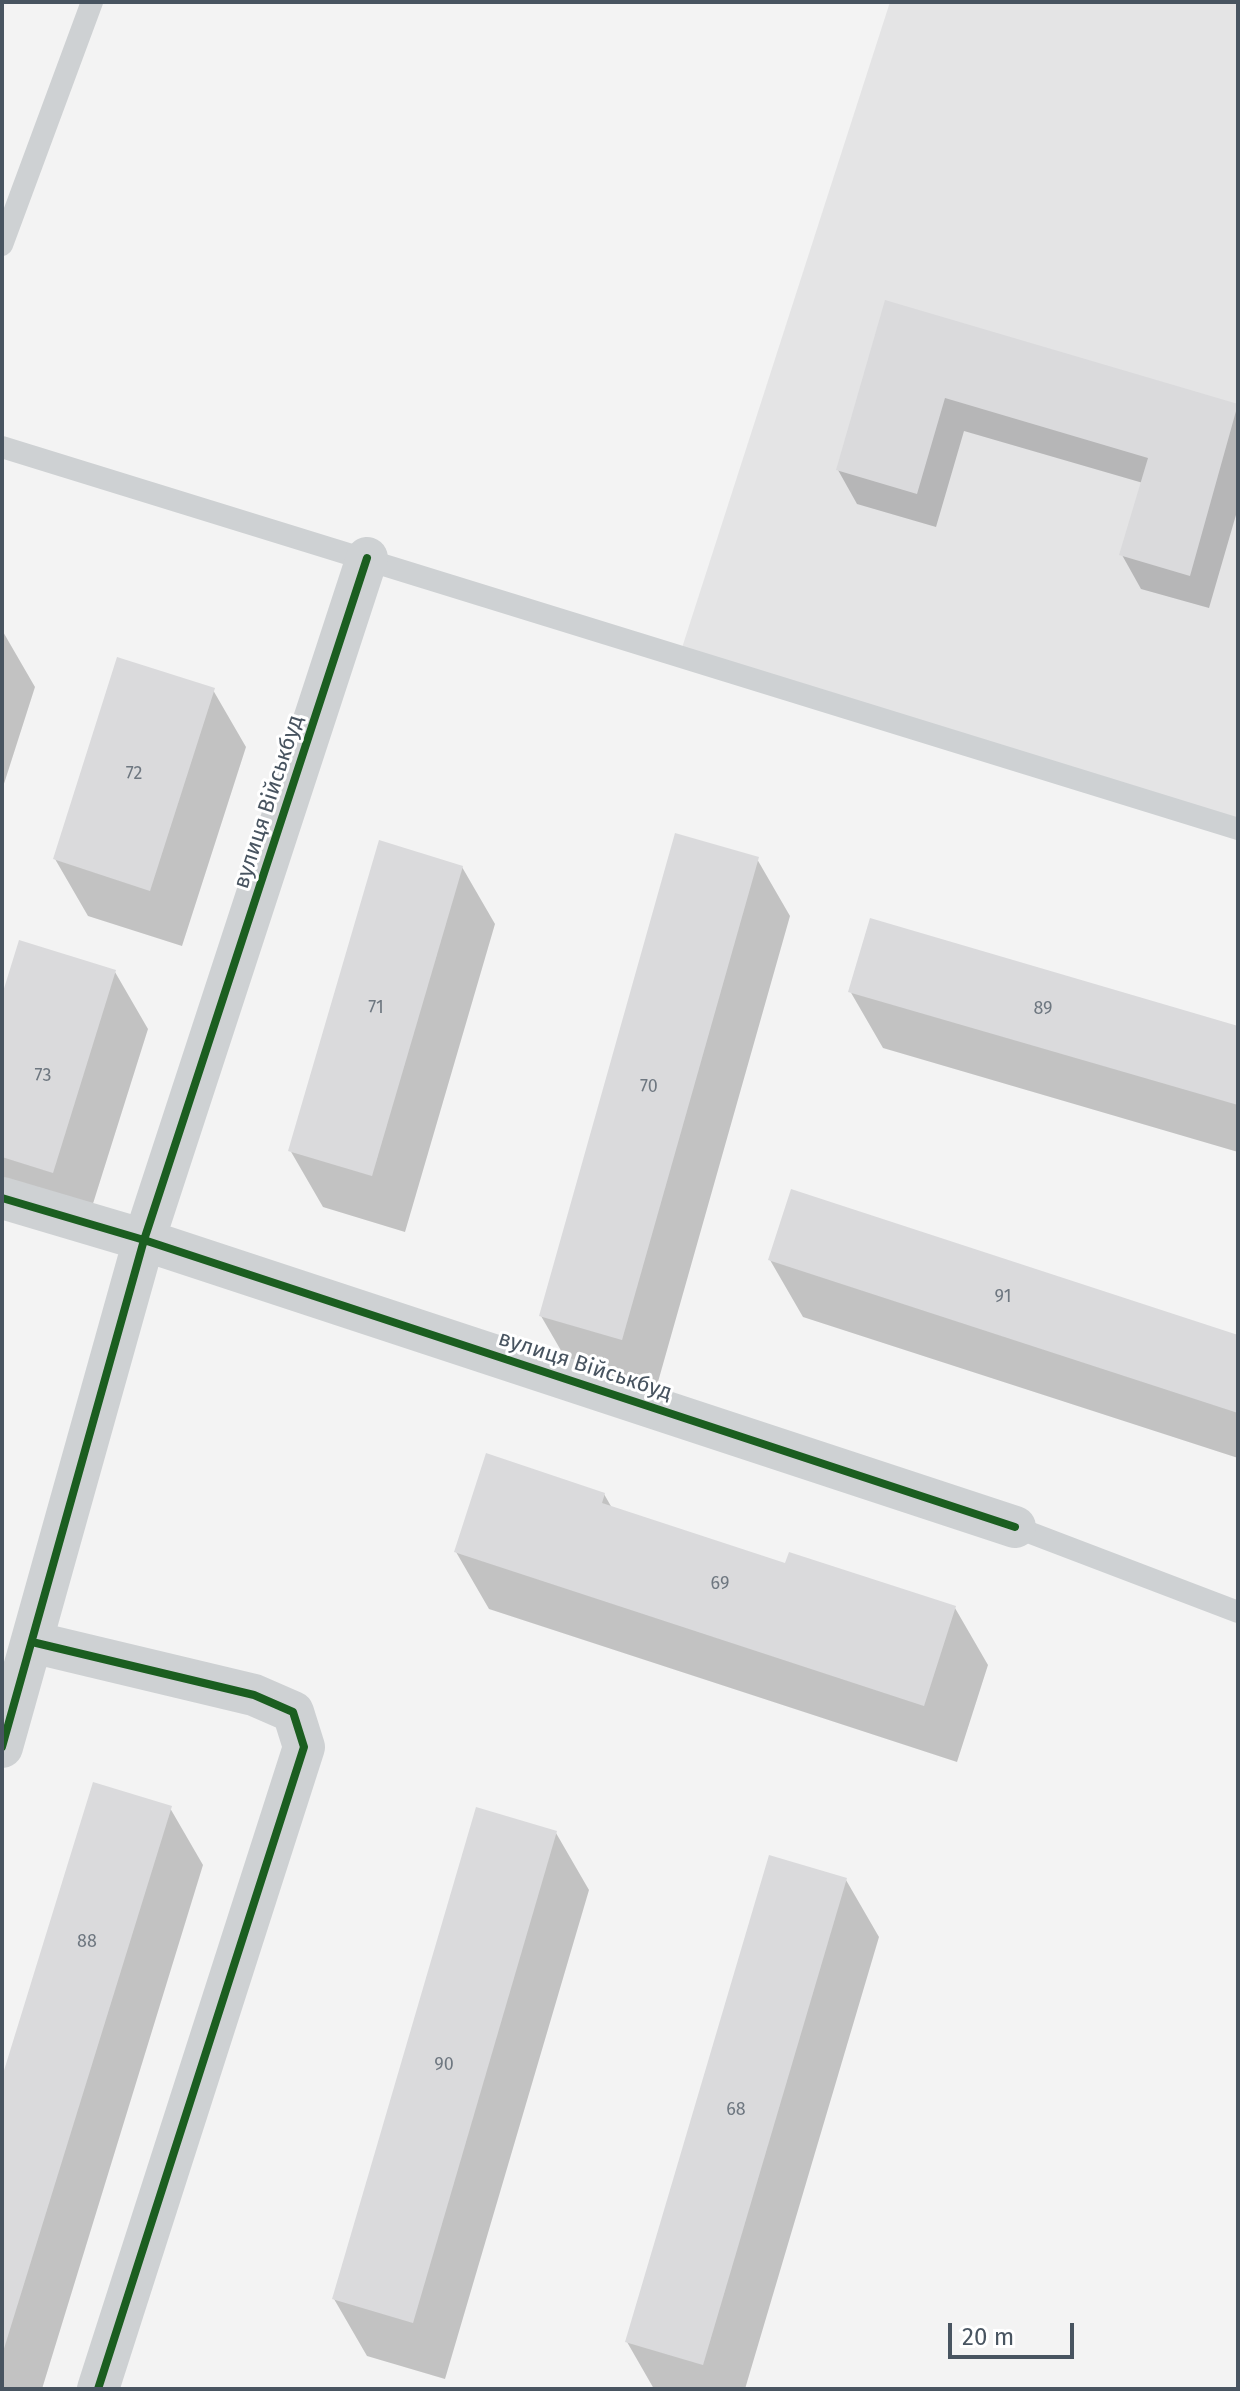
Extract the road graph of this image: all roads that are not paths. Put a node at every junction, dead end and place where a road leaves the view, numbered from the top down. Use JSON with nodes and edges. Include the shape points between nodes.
{"nodes":[{"id":1,"x":92,"y":2,"type":"edge"},
{"id":2,"x":2,"y":245,"type":"edge"},
{"id":3,"x":2,"y":447,"type":"edge"},
{"id":4,"x":367,"y":558,"type":"junction"},
{"id":5,"x":1238,"y":829,"type":"edge"},
{"id":6,"x":2,"y":1198,"type":"edge"},
{"id":7,"x":144,"y":1240,"type":"junction"},
{"id":8,"x":1015,"y":1527,"type":"joint"},
{"id":9,"x":1238,"y":1612,"type":"edge"},
{"id":10,"x":32,"y":1642,"type":"junction"},
{"id":11,"x":2,"y":1747,"type":"edge"},
{"id":12,"x":98,"y":2389,"type":"edge"}],
"edges":[{"from":1,"to":2,"type":"lane"},
{"from":3,"to":4,"type":"lane"},
{"from":4,"to":5,"type":"lane"},
{"from":4,"to":7,"type":"street","name":"вулиця Військбуд"},
{"from":6,"to":7,"type":"street","name":"вулиця Військбуд"},
{"from":7,"to":8,"type":"street","name":"вулиця Військбуд"},
{"from":7,"to":10,"type":"street","name":"вулиця Військбуд"},
{"from":8,"to":9,"type":"lane","name":"вулиця Військбуд"},
{"from":10,"to":11,"type":"street","name":"вулиця Військбуд"},
{"from":10,"to":12,"type":"street","via":[[254,1695],[293,1712],[304,1747]]}]}
